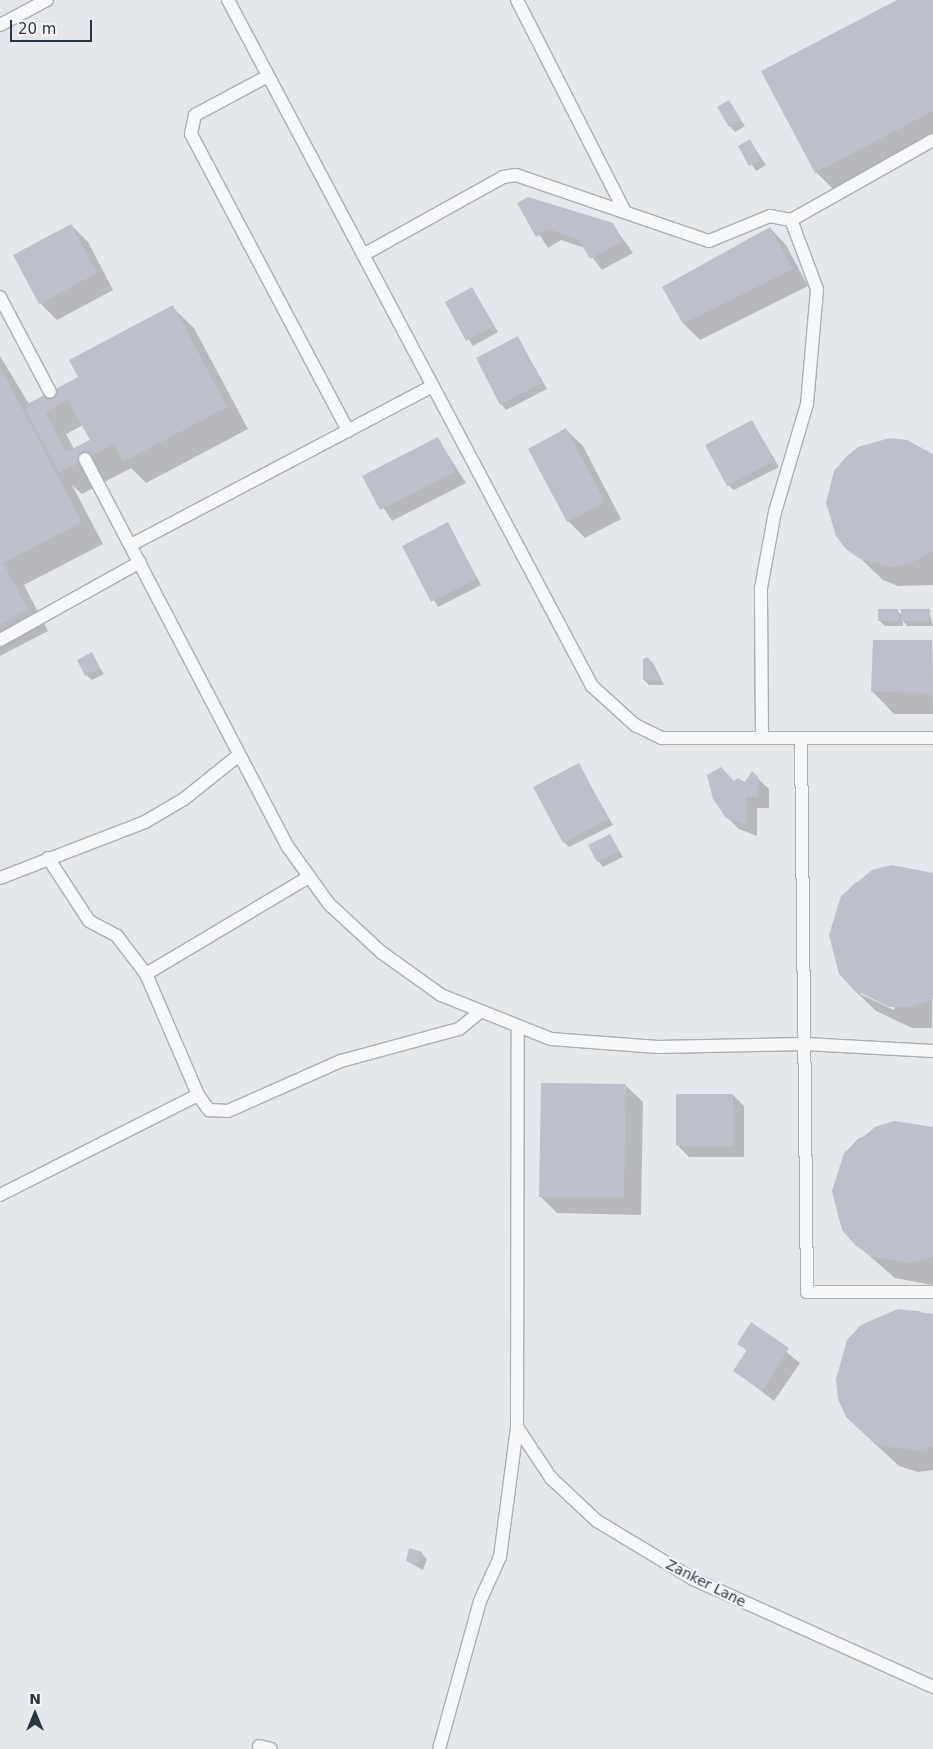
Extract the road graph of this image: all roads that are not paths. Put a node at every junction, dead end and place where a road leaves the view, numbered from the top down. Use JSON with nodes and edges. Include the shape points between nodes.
{"nodes":[{"id":1,"x":47,"y":0,"type":"edge"},
{"id":2,"x":228,"y":0,"type":"edge"},
{"id":3,"x":517,"y":0,"type":"edge"},
{"id":4,"x":0,"y":25,"type":"edge"},
{"id":5,"x":268,"y":76,"type":"junction"},
{"id":6,"x":933,"y":140,"type":"edge"},
{"id":7,"x":624,"y":210,"type":"junction"},
{"id":8,"x":791,"y":220,"type":"junction"},
{"id":9,"x":363,"y":255,"type":"junction"},
{"id":10,"x":0,"y":297,"type":"edge"},
{"id":11,"x":433,"y":386,"type":"junction"},
{"id":12,"x":50,"y":392,"type":"dead end"},
{"id":13,"x":348,"y":431,"type":"junction"},
{"id":14,"x":85,"y":459,"type":"dead end"},
{"id":15,"x":131,"y":545,"type":"junction"},
{"id":16,"x":140,"y":562,"type":"junction"},
{"id":17,"x":0,"y":640,"type":"edge"},
{"id":18,"x":762,"y":738,"type":"junction"},
{"id":19,"x":801,"y":738,"type":"junction"},
{"id":20,"x":933,"y":738,"type":"edge"},
{"id":21,"x":239,"y":755,"type":"junction"},
{"id":22,"x":48,"y":858,"type":"junction"},
{"id":23,"x":309,"y":877,"type":"junction"},
{"id":24,"x":0,"y":878,"type":"edge"},
{"id":25,"x":146,"y":974,"type":"junction"},
{"id":26,"x":481,"y":1011,"type":"junction"},
{"id":27,"x":518,"y":1026,"type":"junction"},
{"id":28,"x":806,"y":1044,"type":"junction"},
{"id":29,"x":933,"y":1051,"type":"edge"},
{"id":30,"x":198,"y":1095,"type":"junction"},
{"id":31,"x":0,"y":1195,"type":"edge"},
{"id":32,"x":933,"y":1292,"type":"edge"},
{"id":33,"x":518,"y":1427,"type":"junction"},
{"id":34,"x":933,"y":1687,"type":"edge"},
{"id":35,"x":438,"y":1749,"type":"edge"}],
"edges":[{"from":1,"to":4,"type":"lane"},
{"from":2,"to":5,"type":"lane"},
{"from":3,"to":7,"type":"lane"},
{"from":5,"to":9,"type":"lane"},
{"from":5,"to":13,"type":"lane","via":[[195,115],[190,134]]},
{"from":6,"to":8,"type":"lane"},
{"from":7,"to":8,"type":"lane","via":[[710,240],[770,216]]},
{"from":7,"to":9,"type":"lane","via":[[516,175],[503,177]]},
{"from":8,"to":18,"type":"lane","via":[[817,289],[807,404],[775,512],[761,588]]},
{"from":9,"to":11,"type":"lane"},
{"from":10,"to":12,"type":"lane"},
{"from":11,"to":13,"type":"lane"},
{"from":11,"to":18,"type":"lane","via":[[592,686],[635,725],[662,738]]},
{"from":13,"to":15,"type":"lane"},
{"from":14,"to":15,"type":"lane"},
{"from":15,"to":16,"type":"lane"},
{"from":16,"to":17,"type":"lane"},
{"from":16,"to":21,"type":"lane"},
{"from":18,"to":19,"type":"lane"},
{"from":19,"to":20,"type":"lane"},
{"from":19,"to":28,"type":"lane"},
{"from":21,"to":22,"type":"lane","via":[[184,799],[145,822]]},
{"from":21,"to":23,"type":"lane","via":[[288,847]]},
{"from":22,"to":24,"type":"lane"},
{"from":22,"to":25,"type":"lane","via":[[89,921],[117,936]]},
{"from":23,"to":25,"type":"lane"},
{"from":23,"to":26,"type":"lane","via":[[329,904],[381,952],[441,995]]},
{"from":25,"to":30,"type":"lane"},
{"from":26,"to":27,"type":"lane"},
{"from":26,"to":30,"type":"lane","via":[[459,1029],[341,1061],[228,1111],[209,1110]]},
{"from":27,"to":28,"type":"lane","via":[[551,1039],[658,1047]]},
{"from":27,"to":33,"type":"lane"},
{"from":28,"to":29,"type":"lane"},
{"from":28,"to":32,"type":"lane","via":[[807,1292]]},
{"from":30,"to":31,"type":"lane"},
{"from":33,"to":34,"type":"lane","name":"Zanker Lane","via":[[551,1478],[597,1521],[692,1579]]},
{"from":33,"to":35,"type":"lane","via":[[500,1557],[480,1601]]}]}
